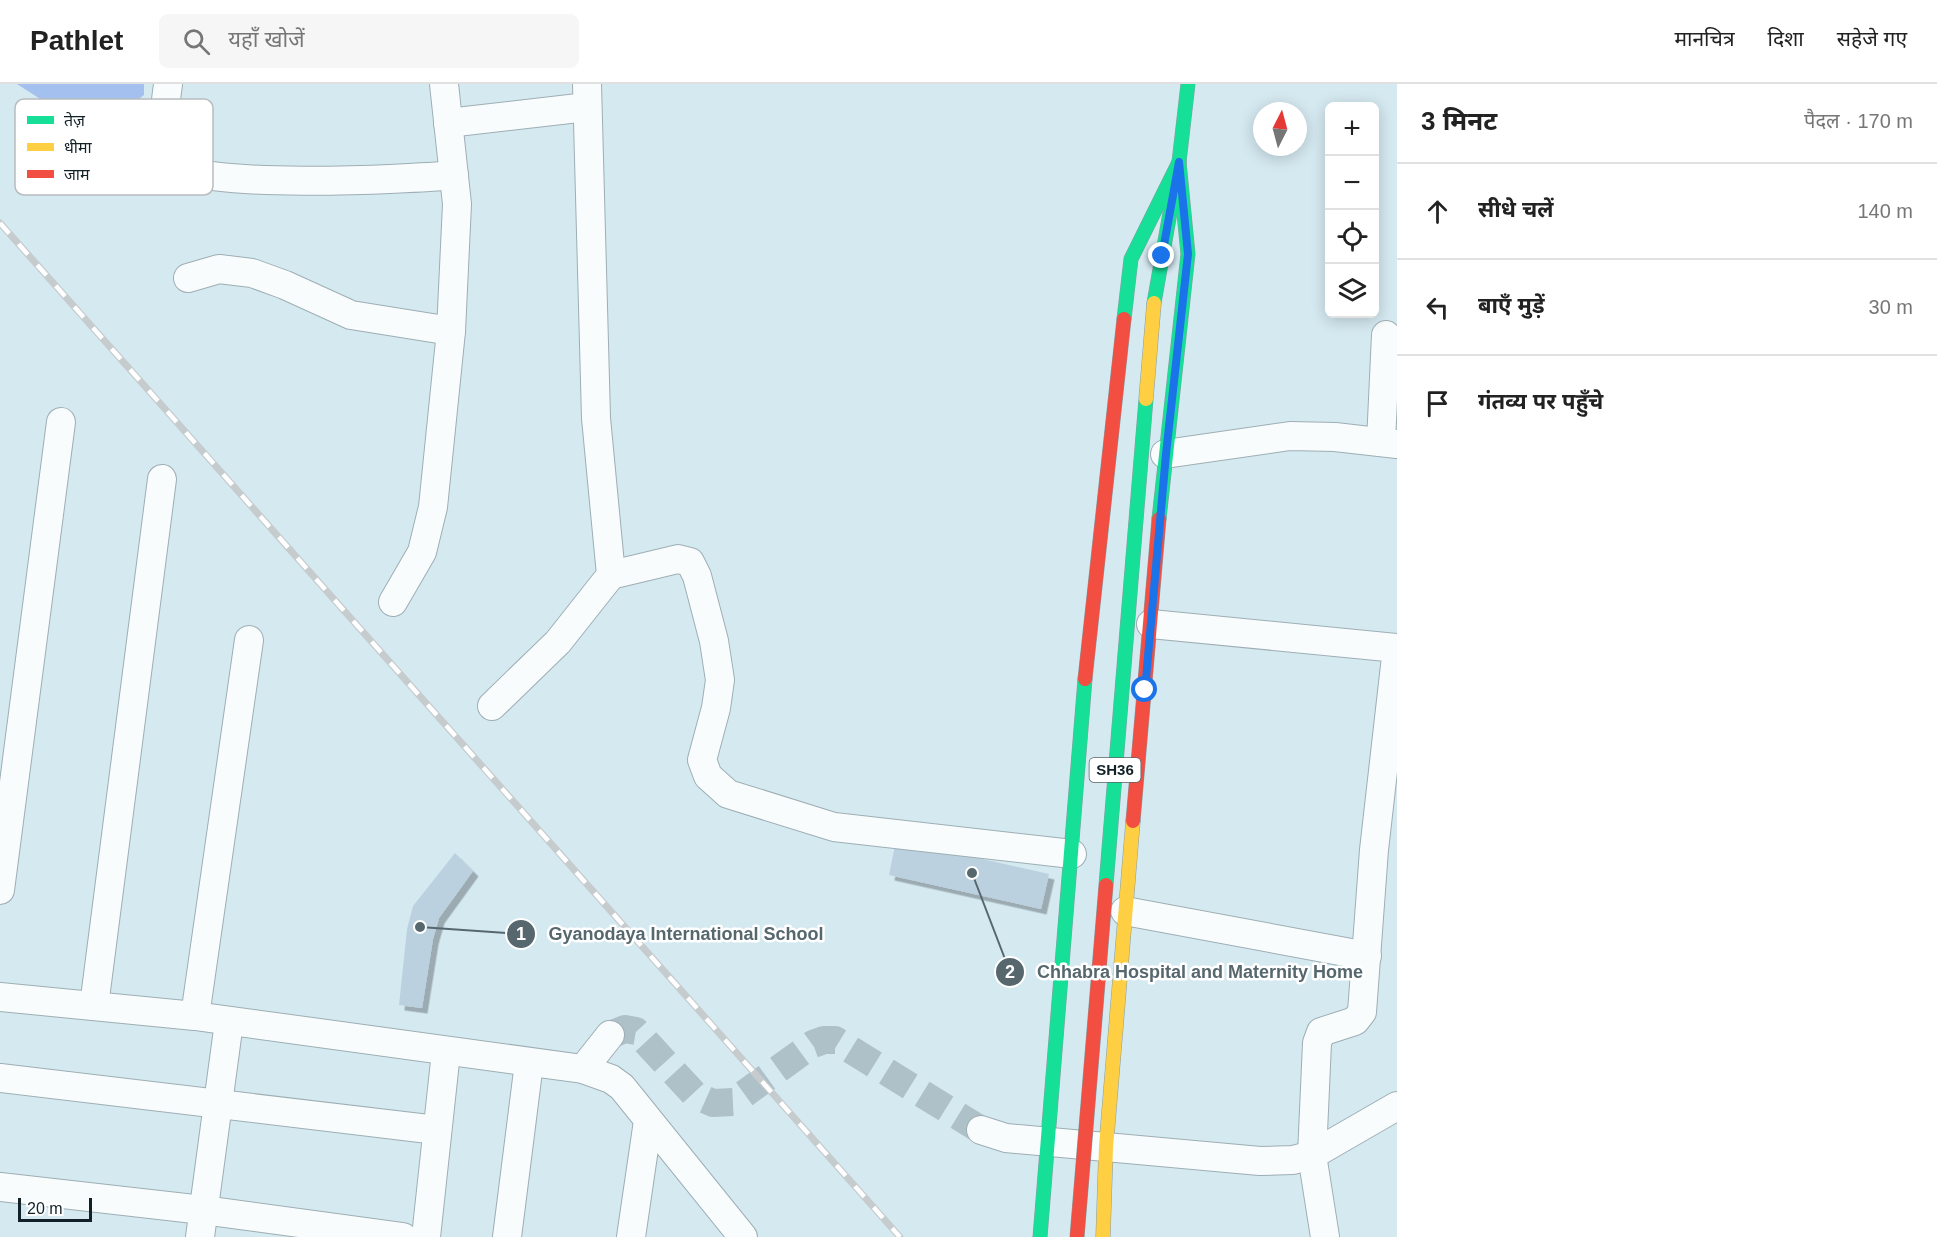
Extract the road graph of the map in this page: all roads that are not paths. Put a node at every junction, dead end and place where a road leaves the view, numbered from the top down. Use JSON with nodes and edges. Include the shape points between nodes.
{"nodes":[{"id":1,"x":168,"y":84,"type":"edge"},
{"id":2,"x":444,"y":84,"type":"edge"},
{"id":3,"x":1188,"y":84,"type":"edge"},
{"id":4,"x":587,"y":96,"type":"edge"},
{"id":5,"x":167,"y":99,"type":"edge"},
{"id":6,"x":448,"y":123,"type":"junction"},
{"id":7,"x":1179,"y":162,"type":"junction"},
{"id":8,"x":213,"y":174,"type":"edge"},
{"id":9,"x":454,"y":176,"type":"junction"},
{"id":10,"x":188,"y":278,"type":"dead end"},
{"id":11,"x":451,"y":331,"type":"junction"},
{"id":12,"x":1386,"y":335,"type":"dead end"},
{"id":13,"x":61,"y":422,"type":"dead end"},
{"id":14,"x":1389,"y":443,"type":"edge"},
{"id":15,"x":1166,"y":454,"type":"junction"},
{"id":16,"x":162,"y":479,"type":"dead end"},
{"id":17,"x":611,"y":575,"type":"junction"},
{"id":18,"x":393,"y":602,"type":"dead end"},
{"id":19,"x":1152,"y":624,"type":"junction"},
{"id":20,"x":249,"y":640,"type":"dead end"},
{"id":21,"x":1397,"y":648,"type":"edge"},
{"id":22,"x":492,"y":706,"type":"dead end"},
{"id":23,"x":1072,"y":854,"type":"junction"},
{"id":24,"x":0,"y":890,"type":"edge"},
{"id":25,"x":1125,"y":911,"type":"junction"},
{"id":26,"x":1367,"y":956,"type":"junction"},
{"id":27,"x":0,"y":997,"type":"edge"},
{"id":28,"x":94,"y":1006,"type":"junction"},
{"id":29,"x":195,"y":1016,"type":"junction"},
{"id":30,"x":229,"y":1022,"type":"junction"},
{"id":31,"x":610,"y":1035,"type":"dead end"},
{"id":32,"x":446,"y":1052,"type":"junction"},
{"id":33,"x":529,"y":1063,"type":"junction"},
{"id":34,"x":583,"y":1069,"type":"junction"},
{"id":35,"x":0,"y":1078,"type":"edge"},
{"id":36,"x":217,"y":1106,"type":"junction"},
{"id":37,"x":1397,"y":1106,"type":"edge"},
{"id":38,"x":648,"y":1121,"type":"junction"},
{"id":39,"x":437,"y":1130,"type":"junction"},
{"id":40,"x":981,"y":1130,"type":"tunnel mouth"},
{"id":41,"x":1047,"y":1141,"type":"junction"},
{"id":42,"x":1106,"y":1147,"type":"junction"},
{"id":43,"x":1312,"y":1155,"type":"junction"},
{"id":44,"x":0,"y":1187,"type":"edge"},
{"id":45,"x":202,"y":1223,"type":"edge"},
{"id":46,"x":403,"y":1237,"type":"edge"},
{"id":47,"x":426,"y":1237,"type":"edge"},
{"id":48,"x":507,"y":1237,"type":"edge"},
{"id":49,"x":631,"y":1237,"type":"edge"},
{"id":50,"x":743,"y":1237,"type":"edge"},
{"id":51,"x":1040,"y":1237,"type":"edge"},
{"id":52,"x":1077,"y":1237,"type":"edge"},
{"id":53,"x":1103,"y":1237,"type":"edge"},
{"id":54,"x":1325,"y":1237,"type":"edge"}],
"edges":[{"from":1,"to":5,"type":"street"},
{"from":2,"to":6,"type":"street"},
{"from":3,"to":7,"type":"main road","number":"SH36"},
{"from":4,"to":6,"type":"street"},
{"from":4,"to":17,"type":"street","via":[[596,418]]},
{"from":6,"to":9,"type":"street"},
{"from":7,"to":15,"type":"main road","via":[[1188,254]]},
{"from":7,"to":23,"type":"main road","via":[[1131,259],[1088,649]]},
{"from":7,"to":52,"type":"main road","number":"SH36","bridge":true,"via":[[1154,303]]},
{"from":8,"to":9,"type":"street","via":[[326,182]]},
{"from":9,"to":11,"type":"street","via":[[457,204]]},
{"from":10,"to":11,"type":"street","via":[[219,269],[252,273],[351,315]]},
{"from":11,"to":18,"type":"street","via":[[434,507],[422,552]]},
{"from":12,"to":14,"type":"street"},
{"from":13,"to":24,"type":"street"},
{"from":14,"to":15,"type":"street","via":[[1290,436]]},
{"from":15,"to":19,"type":"main road"},
{"from":16,"to":28,"type":"street"},
{"from":17,"to":22,"type":"street","via":[[558,642]]},
{"from":17,"to":23,"type":"street","via":[[678,559],[690,562],[714,641],[720,680],[702,760],[708,776],[728,794],[834,827]]},
{"from":19,"to":21,"type":"street"},
{"from":19,"to":25,"type":"main road"},
{"from":20,"to":29,"type":"street"},
{"from":21,"to":26,"type":"street","via":[[1374,850]]},
{"from":23,"to":41,"type":"main road"},
{"from":25,"to":26,"type":"street"},
{"from":25,"to":42,"type":"main road"},
{"from":26,"to":43,"type":"street","via":[[1362,1012],[1355,1021],[1322,1032],[1317,1043]]},
{"from":27,"to":28,"type":"street"},
{"from":28,"to":29,"type":"street"},
{"from":29,"to":30,"type":"street"},
{"from":30,"to":32,"type":"street"},
{"from":30,"to":36,"type":"street"},
{"from":31,"to":34,"type":"street"},
{"from":32,"to":33,"type":"street"},
{"from":32,"to":39,"type":"street"},
{"from":33,"to":34,"type":"street"},
{"from":33,"to":48,"type":"street"},
{"from":34,"to":38,"type":"street","via":[[622,1087]]},
{"from":35,"to":36,"type":"street"},
{"from":36,"to":39,"type":"street"},
{"from":36,"to":45,"type":"street"},
{"from":37,"to":43,"type":"street"},
{"from":38,"to":49,"type":"street"},
{"from":38,"to":50,"type":"street"},
{"from":39,"to":47,"type":"street"},
{"from":40,"to":41,"type":"street","via":[[1006,1138]]},
{"from":41,"to":42,"type":"street"},
{"from":41,"to":51,"type":"main road"},
{"from":42,"to":43,"type":"street","via":[[1260,1161]]},
{"from":42,"to":53,"type":"main road"},
{"from":43,"to":54,"type":"street"},
{"from":44,"to":45,"type":"street"},
{"from":45,"to":46,"type":"street"}]}
